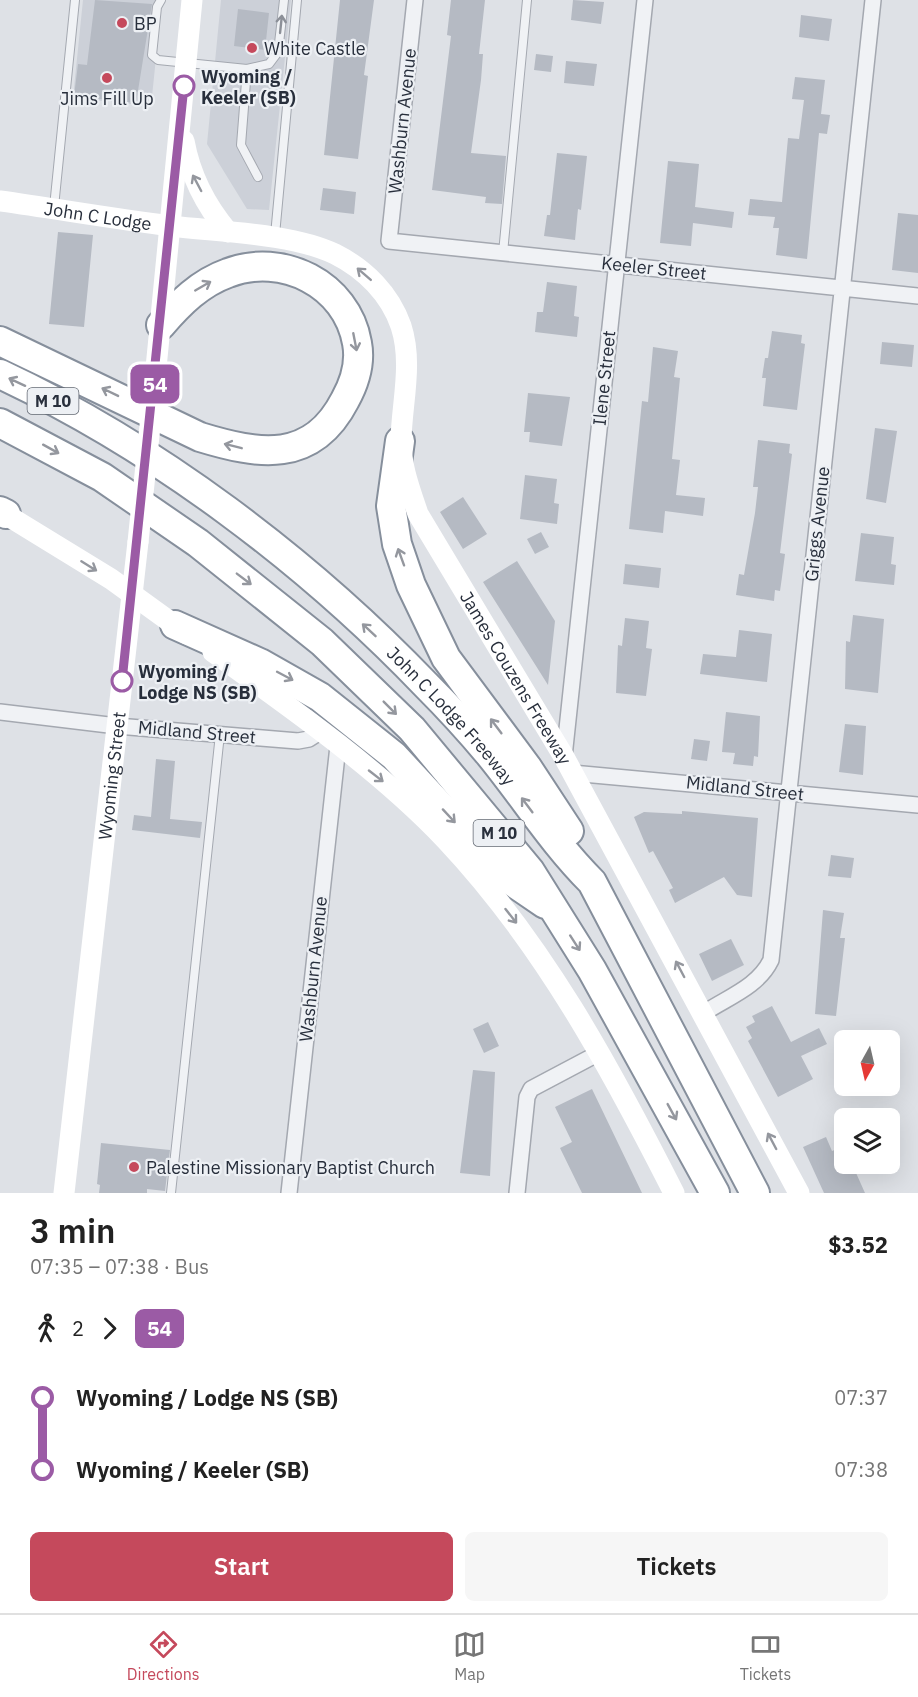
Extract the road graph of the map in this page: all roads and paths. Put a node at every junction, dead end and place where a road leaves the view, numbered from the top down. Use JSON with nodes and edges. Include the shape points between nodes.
{"nodes":[{"id":1,"x":75,"y":0,"type":"edge"},
{"id":2,"x":161,"y":0,"type":"edge"},
{"id":3,"x":190,"y":0,"type":"edge"},
{"id":4,"x":284,"y":0,"type":"edge"},
{"id":5,"x":297,"y":0,"type":"edge"},
{"id":6,"x":415,"y":0,"type":"edge"},
{"id":7,"x":527,"y":0,"type":"edge"},
{"id":8,"x":645,"y":0,"type":"edge"},
{"id":9,"x":873,"y":0,"type":"edge"},
{"id":10,"x":186,"y":62,"type":"junction"},
{"id":11,"x":247,"y":69,"type":"junction"},
{"id":12,"x":180,"y":123,"type":"junction"},
{"id":13,"x":258,"y":177,"type":"dead end"},
{"id":14,"x":0,"y":201,"type":"edge"},
{"id":15,"x":54,"y":209,"type":"junction"},
{"id":16,"x":170,"y":226,"type":"junction"},
{"id":17,"x":230,"y":232,"type":"junction"},
{"id":18,"x":275,"y":238,"type":"junction"},
{"id":19,"x":389,"y":242,"type":"joint"},
{"id":20,"x":503,"y":253,"type":"junction"},
{"id":21,"x":617,"y":264,"type":"junction"},
{"id":22,"x":841,"y":288,"type":"junction"},
{"id":23,"x":918,"y":296,"type":"edge"},
{"id":24,"x":161,"y":325,"type":"junction"},
{"id":25,"x":0,"y":341,"type":"edge"},
{"id":26,"x":0,"y":374,"type":"edge"},
{"id":27,"x":0,"y":423,"type":"edge"},
{"id":28,"x":400,"y":441,"type":"junction"},
{"id":29,"x":2,"y":512,"type":"edge"},
{"id":30,"x":132,"y":595,"type":"junction"},
{"id":31,"x":175,"y":625,"type":"junction"},
{"id":32,"x":0,"y":712,"type":"edge"},
{"id":33,"x":117,"y":726,"type":"junction"},
{"id":34,"x":320,"y":732,"type":"junction"},
{"id":35,"x":220,"y":734,"type":"junction"},
{"id":36,"x":338,"y":746,"type":"junction"},
{"id":37,"x":568,"y":765,"type":"junction"},
{"id":38,"x":790,"y":793,"type":"junction"},
{"id":39,"x":918,"y":805,"type":"edge"},
{"id":40,"x":592,"y":882,"type":"junction"},
{"id":41,"x":552,"y":908,"type":"junction"},
{"id":42,"x":704,"y":1013,"type":"junction"},
{"id":43,"x":599,"y":1053,"type":"junction"},
{"id":44,"x":64,"y":1193,"type":"edge"},
{"id":45,"x":171,"y":1193,"type":"edge"},
{"id":46,"x":289,"y":1193,"type":"edge"},
{"id":47,"x":517,"y":1193,"type":"edge"},
{"id":48,"x":674,"y":1193,"type":"edge"},
{"id":49,"x":714,"y":1193,"type":"edge"},
{"id":50,"x":755,"y":1193,"type":"edge"},
{"id":51,"x":799,"y":1193,"type":"edge"}],
"edges":[{"from":1,"to":15,"type":"lane"},
{"from":2,"to":10,"type":"lane","via":[[152,54],[158,60]]},
{"from":3,"to":10,"type":"main road","name":"Wyoming Street"},
{"from":11,"to":4,"type":"lane","one_way":true,"via":[[269,64],[278,52]]},
{"from":5,"to":18,"type":"lane"},
{"from":6,"to":19,"type":"street","name":"Washburn Avenue"},
{"from":7,"to":20,"type":"lane"},
{"from":8,"to":21,"type":"street","name":"Ilene Street"},
{"from":9,"to":22,"type":"street","name":"Griggs Avenue"},
{"from":10,"to":11,"type":"lane"},
{"from":10,"to":12,"type":"main road","name":"Wyoming Street"},
{"from":11,"to":13,"type":"lane","via":[[241,145]]},
{"from":12,"to":16,"type":"main road","name":"Wyoming Street"},
{"from":17,"to":12,"type":"main road","one_way":true,"via":[[214,216],[190,169]]},
{"from":14,"to":15,"type":"main road","name":"John C Lodge"},
{"from":15,"to":16,"type":"main road","name":"John C Lodge"},
{"from":16,"to":17,"type":"main road","name":"John C Lodge"},
{"from":16,"to":24,"type":"main road","name":"Wyoming Street"},
{"from":17,"to":18,"type":"main road","name":"James Couzens Freeway"},
{"from":28,"to":18,"type":"main road","name":"James Couzens Freeway","one_way":true,"via":[[407,361],[401,327],[388,299],[364,273],[334,254]]},
{"from":19,"to":20,"type":"street","name":"Keeler Street"},
{"from":20,"to":21,"type":"street","name":"Keeler Street"},
{"from":21,"to":22,"type":"street","name":"Keeler Street"},
{"from":21,"to":37,"type":"street","name":"Ilene Street"},
{"from":22,"to":23,"type":"street","name":"Keeler Street"},
{"from":22,"to":38,"type":"street","name":"Griggs Avenue"},
{"from":24,"to":25,"type":"highway","one_way":true,"via":[[194,291],[227,273],[248,267],[289,269],[329,289],[341,305],[357,343],[358,368],[337,416],[323,431],[302,445],[263,452],[200,437]]},
{"from":24,"to":30,"type":"main road","name":"Wyoming Street","bridge":true},
{"from":40,"to":26,"type":"highway","name":"John C Lodge Freeway","number":"M 10","one_way":true,"via":[[562,852],[490,755],[426,685],[309,576],[161,465]]},
{"from":27,"to":41,"type":"highway","name":"John C Lodge Freeway","number":"M 10","one_way":true,"via":[[102,477],[198,543],[322,642],[404,721],[452,775],[530,871]]},
{"from":28,"to":37,"type":"main road","name":"James Couzens Freeway","via":[[407,483],[418,514]]},
{"from":40,"to":28,"type":"highway","one_way":true,"via":[[578,846],[446,658],[411,585],[397,544],[391,506]]},
{"from":29,"to":30,"type":"main road","one_way":true},
{"from":30,"to":31,"type":"main road"},
{"from":30,"to":33,"type":"main road","name":"Wyoming Street"},
{"from":31,"to":34,"type":"main road"},
{"from":31,"to":41,"type":"highway","one_way":true,"via":[[260,663],[320,697],[394,756],[507,878]]},
{"from":32,"to":33,"type":"street","name":"Midland Street"},
{"from":33,"to":35,"type":"street","name":"Midland Street"},
{"from":33,"to":44,"type":"main road","name":"Wyoming Street"},
{"from":34,"to":35,"type":"street","name":"Midland Street","via":[[298,741]]},
{"from":34,"to":36,"type":"main road"},
{"from":35,"to":45,"type":"lane"},
{"from":36,"to":43,"type":"main road","one_way":true,"via":[[398,793],[494,895],[560,986]]},
{"from":36,"to":46,"type":"street","name":"Washburn Avenue"},
{"from":37,"to":38,"type":"street","name":"Midland Street"},
{"from":42,"to":37,"type":"main road","name":"James Couzens Freeway","one_way":true},
{"from":38,"to":39,"type":"street","name":"Midland Street"},
{"from":38,"to":42,"type":"street","name":"Griggs Avenue","via":[[771,960],[756,982]]},
{"from":40,"to":50,"type":"highway","name":"John C Lodge Freeway","number":"M 10"},
{"from":41,"to":49,"type":"highway","name":"John C Lodge Freeway","number":"M 10","one_way":true,"via":[[592,970]]},
{"from":51,"to":42,"type":"main road","name":"James Couzens Freeway","one_way":true},
{"from":43,"to":47,"type":"street","via":[[531,1089]]},
{"from":43,"to":48,"type":"main road"}]}
